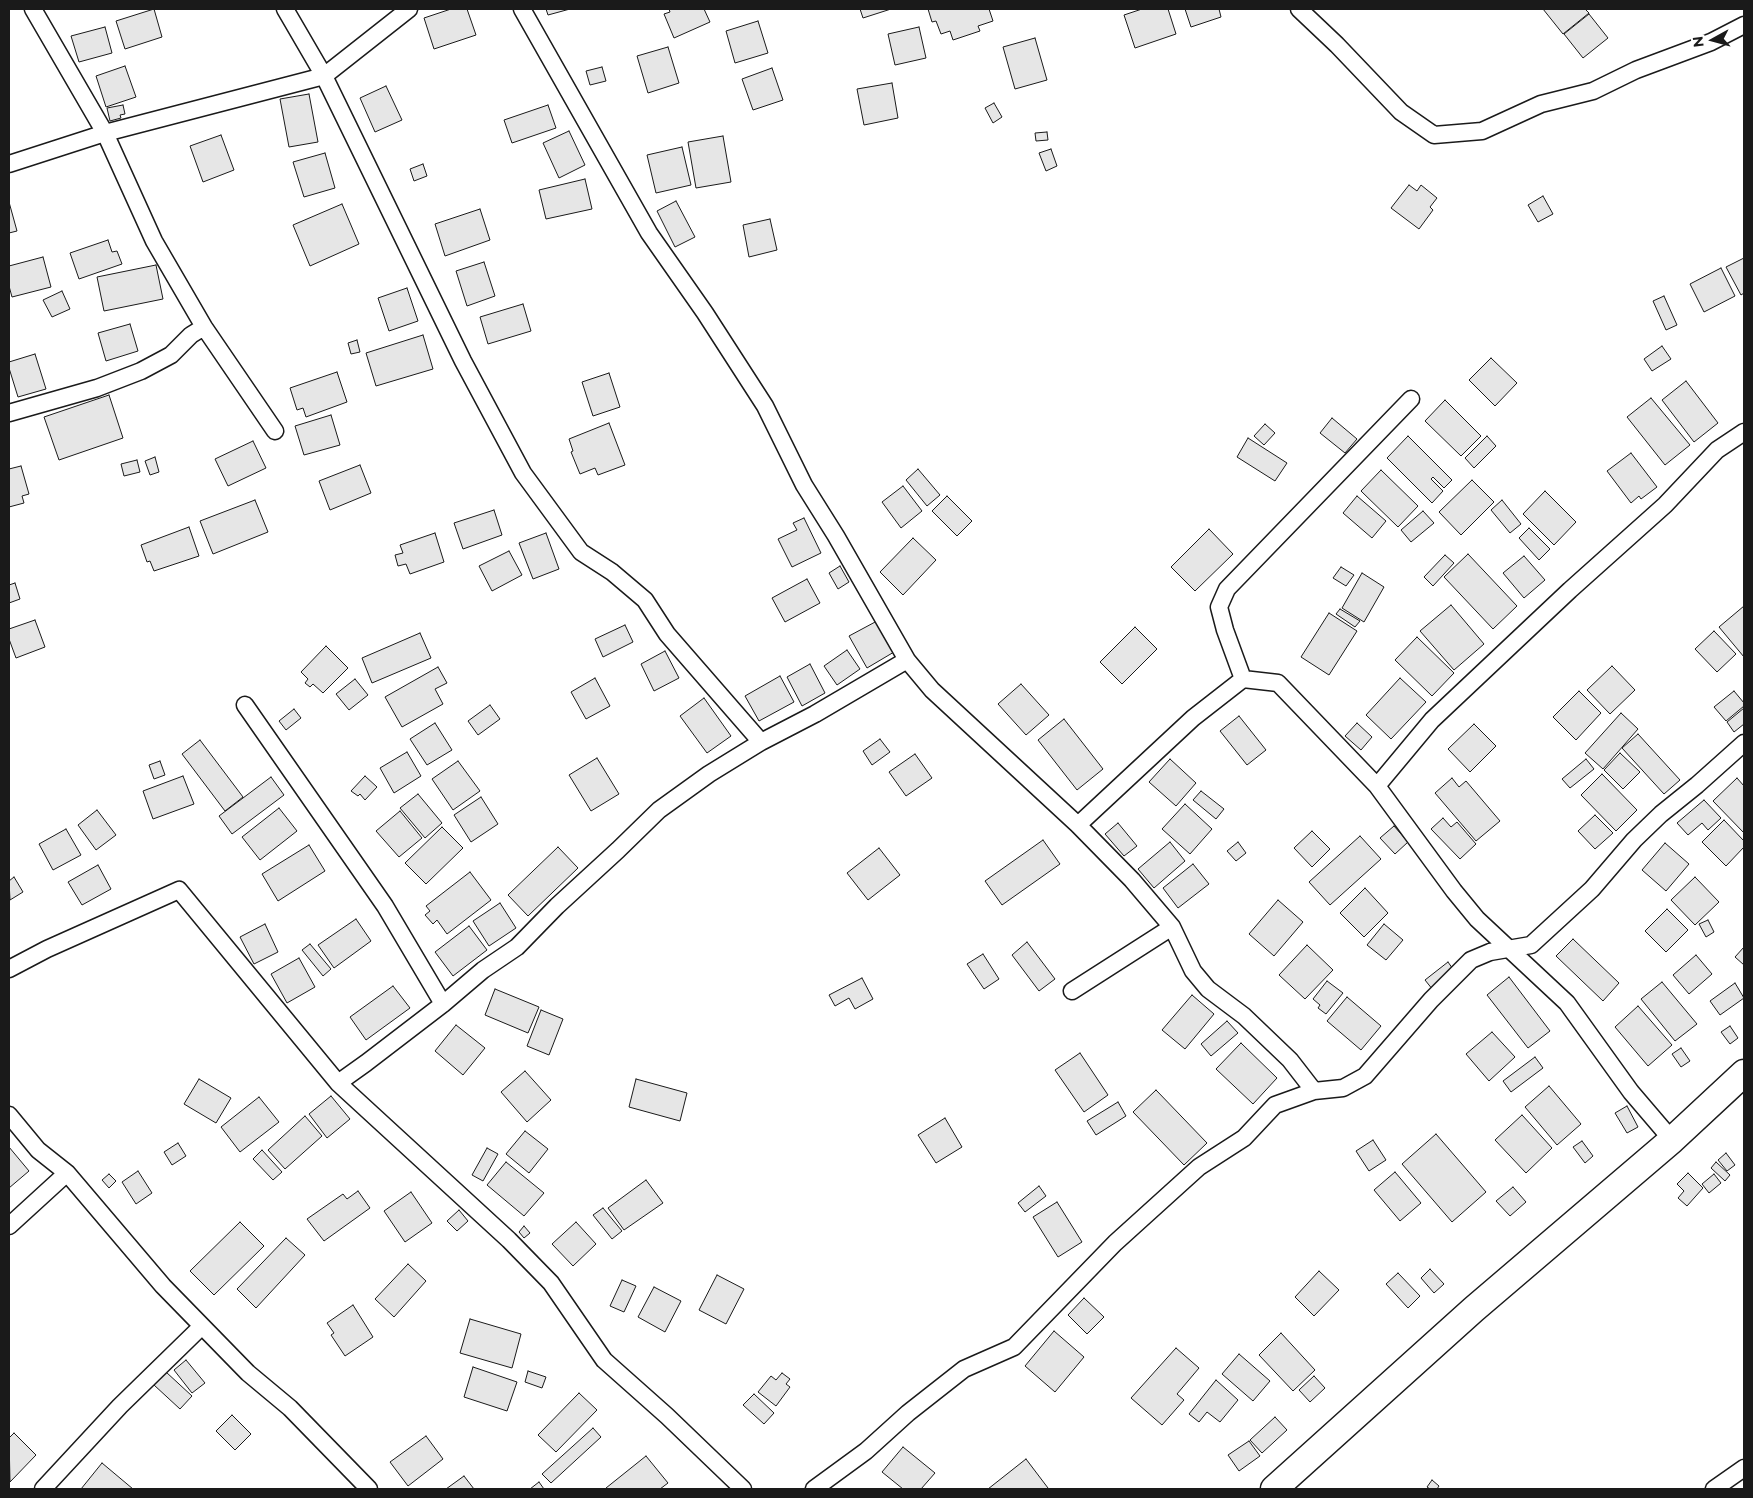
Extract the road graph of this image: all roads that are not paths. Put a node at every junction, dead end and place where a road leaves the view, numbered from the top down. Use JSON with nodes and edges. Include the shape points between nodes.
{"nodes":[{"id":1,"x":33,"y":9,"type":"edge"},
{"id":2,"x":285,"y":9,"type":"edge"},
{"id":3,"x":409,"y":9,"type":"edge"},
{"id":4,"x":522,"y":9,"type":"edge"},
{"id":5,"x":1300,"y":9,"type":"edge"},
{"id":6,"x":1744,"y":25,"type":"edge"},
{"id":7,"x":324,"y":76,"type":"junction"},
{"id":8,"x":105,"y":133,"type":"junction"},
{"id":9,"x":9,"y":164,"type":"edge"},
{"id":10,"x":204,"y":327,"type":"junction"},
{"id":11,"x":1411,"y":399,"type":"dead end"},
{"id":12,"x":9,"y":413,"type":"edge"},
{"id":13,"x":275,"y":431,"type":"dead end"},
{"id":14,"x":1744,"y":432,"type":"edge"},
{"id":15,"x":907,"y":660,"type":"junction"},
{"id":16,"x":1243,"y":679,"type":"junction"},
{"id":17,"x":245,"y":705,"type":"dead end"},
{"id":18,"x":761,"y":742,"type":"junction"},
{"id":19,"x":1744,"y":743,"type":"edge"},
{"id":20,"x":1377,"y":786,"type":"junction"},
{"id":21,"x":1078,"y":825,"type":"junction"},
{"id":22,"x":1172,"y":927,"type":"junction"},
{"id":23,"x":1507,"y":948,"type":"junction"},
{"id":24,"x":9,"y":969,"type":"edge"},
{"id":25,"x":1072,"y":991,"type":"dead end"},
{"id":26,"x":443,"y":1004,"type":"junction"},
{"id":27,"x":1744,"y":1073,"type":"edge"},
{"id":28,"x":338,"y":1083,"type":"junction"},
{"id":29,"x":1314,"y":1092,"type":"junction"},
{"id":30,"x":9,"y":1115,"type":"edge"},
{"id":31,"x":1672,"y":1140,"type":"junction"},
{"id":32,"x":67,"y":1173,"type":"junction"},
{"id":33,"x":9,"y":1226,"type":"edge"},
{"id":34,"x":202,"y":1326,"type":"junction"},
{"id":35,"x":1744,"y":1468,"type":"edge"},
{"id":36,"x":42,"y":1489,"type":"edge"},
{"id":37,"x":369,"y":1489,"type":"edge"},
{"id":38,"x":743,"y":1489,"type":"edge"},
{"id":39,"x":814,"y":1489,"type":"edge"},
{"id":40,"x":1274,"y":1489,"type":"edge"},
{"id":41,"x":1714,"y":1489,"type":"edge"}],
"edges":[{"from":1,"to":8,"type":"street"},
{"from":2,"to":7,"type":"street"},
{"from":3,"to":7,"type":"street"},
{"from":4,"to":15,"type":"street","via":[[648,233],[765,406],[804,485]]},
{"from":5,"to":6,"type":"street","via":[[1401,112],[1434,135],[1482,131],[1541,104],[1593,91]]},
{"from":7,"to":8,"type":"street"},
{"from":7,"to":18,"type":"street","via":[[463,361],[523,473],[581,552],[612,572],[645,600],[667,634]]},
{"from":8,"to":9,"type":"street"},
{"from":8,"to":10,"type":"street","via":[[154,241]]},
{"from":10,"to":12,"type":"street","via":[[171,355],[141,371],[98,388]]},
{"from":10,"to":13,"type":"street"},
{"from":11,"to":16,"type":"street","via":[[1227,589],[1219,607]]},
{"from":14,"to":20,"type":"street","via":[[1716,450],[1665,505],[1432,720]]},
{"from":15,"to":18,"type":"street"},
{"from":15,"to":21,"type":"street","via":[[932,690]]},
{"from":16,"to":20,"type":"street","via":[[1278,683]]},
{"from":16,"to":21,"type":"street","via":[[1193,718]]},
{"from":17,"to":26,"type":"street","via":[[385,906]]},
{"from":18,"to":26,"type":"street","via":[[659,810],[557,906],[518,948],[483,970]]},
{"from":19,"to":23,"type":"street","via":[[1661,814],[1592,888],[1531,945]]},
{"from":20,"to":23,"type":"street","via":[[1454,891]]},
{"from":21,"to":22,"type":"street"},
{"from":22,"to":25,"type":"street"},
{"from":22,"to":29,"type":"street","via":[[1193,971],[1208,989],[1244,1016],[1290,1060]]},
{"from":23,"to":29,"type":"street","via":[[1471,960],[1431,1000],[1365,1076],[1343,1088]]},
{"from":23,"to":31,"type":"street","via":[[1566,1003],[1631,1092]]},
{"from":24,"to":28,"type":"street","via":[[179,890]]},
{"from":26,"to":28,"type":"street"},
{"from":27,"to":31,"type":"main road"},
{"from":28,"to":38,"type":"street","via":[[509,1240],[551,1283],[604,1360]]},
{"from":29,"to":39,"type":"street","via":[[1275,1105],[1244,1138],[1199,1167],[1115,1243],[1014,1347],[964,1369],[866,1451]]},
{"from":30,"to":32,"type":"street","via":[[38,1150]]},
{"from":31,"to":40,"type":"main road","via":[[1474,1310]]},
{"from":32,"to":33,"type":"street"},
{"from":32,"to":34,"type":"street","via":[[163,1286]]},
{"from":34,"to":36,"type":"street"},
{"from":34,"to":37,"type":"street","via":[[248,1373],[290,1408]]},
{"from":35,"to":41,"type":"street"}]}
